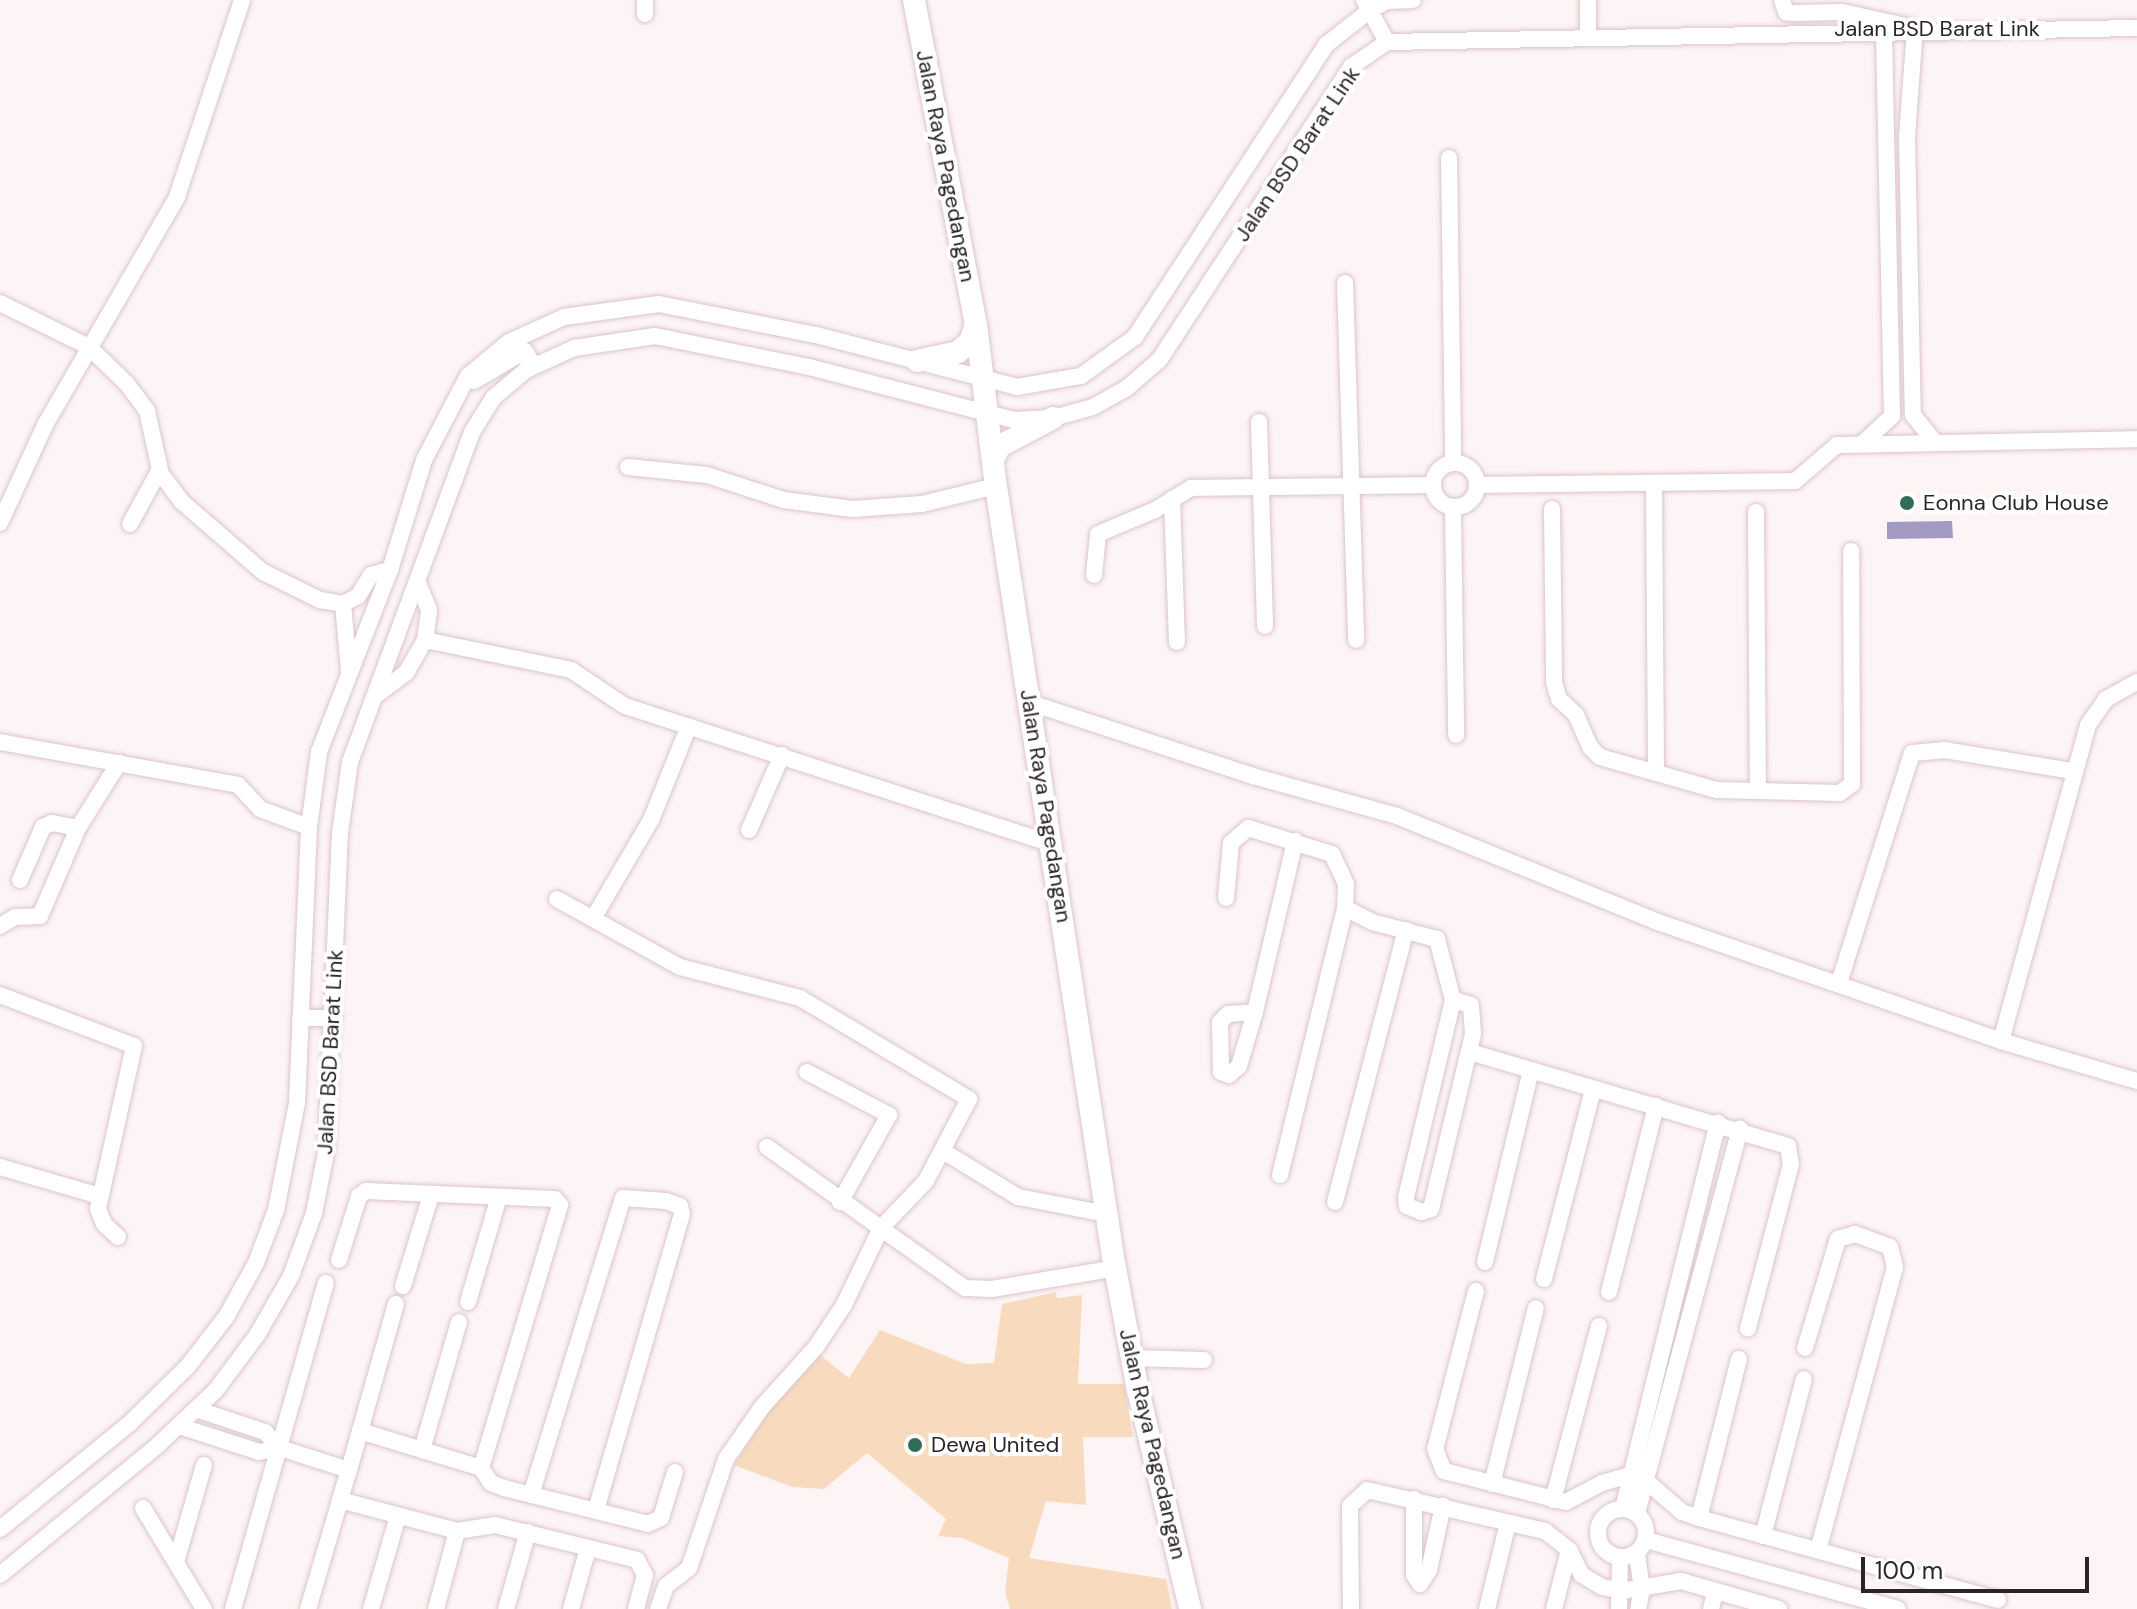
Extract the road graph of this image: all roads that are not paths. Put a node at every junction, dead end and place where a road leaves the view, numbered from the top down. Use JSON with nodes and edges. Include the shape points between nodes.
{"nodes":[{"id":1,"x":242,"y":0,"type":"edge"},
{"id":2,"x":914,"y":0,"type":"edge"},
{"id":3,"x":1413,"y":0,"type":"edge"},
{"id":4,"x":1588,"y":0,"type":"edge"},
{"id":5,"x":1782,"y":0,"type":"edge"},
{"id":6,"x":1367,"y":5,"type":"edge"},
{"id":7,"x":1884,"y":28,"type":"junction"},
{"id":8,"x":1915,"y":28,"type":"junction"},
{"id":9,"x":2137,"y":28,"type":"edge"},
{"id":10,"x":1588,"y":35,"type":"junction"},
{"id":11,"x":1387,"y":42,"type":"junction"},
{"id":12,"x":1884,"y":92,"type":"junction"},
{"id":13,"x":1914,"y":93,"type":"junction"},
{"id":14,"x":1449,"y":158,"type":"dead end"},
{"id":15,"x":1345,"y":283,"type":"dead end"},
{"id":16,"x":0,"y":303,"type":"edge"},
{"id":17,"x":976,"y":324,"type":"junction"},
{"id":18,"x":89,"y":347,"type":"junction"},
{"id":19,"x":917,"y":361,"type":"junction"},
{"id":20,"x":534,"y":366,"type":"junction"},
{"id":21,"x":984,"y":378,"type":"junction"},
{"id":22,"x":462,"y":387,"type":"junction"},
{"id":23,"x":989,"y":413,"type":"junction"},
{"id":24,"x":1913,"y":415,"type":"junction"},
{"id":25,"x":1892,"y":416,"type":"junction"},
{"id":26,"x":1053,"y":418,"type":"junction"},
{"id":27,"x":1259,"y":422,"type":"dead end"},
{"id":28,"x":2137,"y":439,"type":"edge"},
{"id":29,"x":1936,"y":443,"type":"junction"},
{"id":30,"x":1862,"y":444,"type":"junction"},
{"id":31,"x":993,"y":459,"type":"junction"},
{"id":32,"x":1453,"y":463,"type":"junction"},
{"id":33,"x":628,"y":467,"type":"dead end"},
{"id":34,"x":159,"y":471,"type":"junction"},
{"id":35,"x":1654,"y":483,"type":"junction"},
{"id":36,"x":1432,"y":485,"type":"junction"},
{"id":37,"x":1478,"y":485,"type":"junction"},
{"id":38,"x":996,"y":486,"type":"junction"},
{"id":39,"x":1351,"y":486,"type":"junction"},
{"id":40,"x":1261,"y":487,"type":"junction"},
{"id":41,"x":1172,"y":499,"type":"junction"},
{"id":42,"x":1453,"y":508,"type":"junction"},
{"id":43,"x":1552,"y":509,"type":"dead end"},
{"id":44,"x":1756,"y":512,"type":"dead end"},
{"id":45,"x":0,"y":523,"type":"edge"},
{"id":46,"x":130,"y":524,"type":"dead end"},
{"id":47,"x":1851,"y":551,"type":"dead end"},
{"id":48,"x":390,"y":570,"type":"junction"},
{"id":49,"x":1094,"y":575,"type":"dead end"},
{"id":50,"x":419,"y":585,"type":"junction"},
{"id":51,"x":343,"y":604,"type":"junction"},
{"id":52,"x":1265,"y":626,"type":"dead end"},
{"id":53,"x":425,"y":640,"type":"junction"},
{"id":54,"x":1356,"y":640,"type":"dead end"},
{"id":55,"x":1177,"y":642,"type":"dead end"},
{"id":56,"x":349,"y":673,"type":"junction"},
{"id":57,"x":2137,"y":682,"type":"edge"},
{"id":58,"x":377,"y":695,"type":"junction"},
{"id":59,"x":1031,"y":703,"type":"junction"},
{"id":60,"x":689,"y":726,"type":"junction"},
{"id":61,"x":1456,"y":735,"type":"dead end"},
{"id":62,"x":0,"y":742,"type":"edge"},
{"id":63,"x":782,"y":755,"type":"junction"},
{"id":64,"x":119,"y":763,"type":"junction"},
{"id":65,"x":2072,"y":771,"type":"junction"},
{"id":66,"x":1656,"y":773,"type":"junction"},
{"id":67,"x":1758,"y":791,"type":"junction"},
{"id":68,"x":309,"y":827,"type":"junction"},
{"id":69,"x":78,"y":828,"type":"junction"},
{"id":70,"x":749,"y":830,"type":"dead end"},
{"id":71,"x":1295,"y":841,"type":"junction"},
{"id":72,"x":1053,"y":844,"type":"junction"},
{"id":73,"x":20,"y":880,"type":"dead end"},
{"id":74,"x":1226,"y":898,"type":"dead end"},
{"id":75,"x":557,"y":899,"type":"dead end"},
{"id":76,"x":1345,"y":908,"type":"junction"},
{"id":77,"x":594,"y":917,"type":"junction"},
{"id":78,"x":0,"y":926,"type":"edge"},
{"id":79,"x":1406,"y":930,"type":"junction"},
{"id":80,"x":1839,"y":983,"type":"junction"},
{"id":81,"x":0,"y":995,"type":"edge"},
{"id":82,"x":1453,"y":1000,"type":"junction"},
{"id":83,"x":1255,"y":1012,"type":"dead end"},
{"id":84,"x":300,"y":1018,"type":"junction"},
{"id":85,"x":334,"y":1018,"type":"junction"},
{"id":86,"x":2001,"y":1041,"type":"junction"},
{"id":87,"x":1470,"y":1052,"type":"junction"},
{"id":88,"x":1531,"y":1070,"type":"junction"},
{"id":89,"x":807,"y":1072,"type":"dead end"},
{"id":90,"x":2137,"y":1081,"type":"edge"},
{"id":91,"x":1593,"y":1089,"type":"junction"},
{"id":92,"x":1656,"y":1106,"type":"junction"},
{"id":93,"x":1718,"y":1123,"type":"junction"},
{"id":94,"x":1740,"y":1129,"type":"junction"},
{"id":95,"x":767,"y":1147,"type":"dead end"},
{"id":96,"x":943,"y":1151,"type":"junction"},
{"id":97,"x":0,"y":1167,"type":"edge"},
{"id":98,"x":1280,"y":1175,"type":"dead end"},
{"id":99,"x":431,"y":1195,"type":"junction"},
{"id":100,"x":100,"y":1196,"type":"junction"},
{"id":101,"x":499,"y":1197,"type":"junction"},
{"id":102,"x":840,"y":1202,"type":"junction"},
{"id":103,"x":1335,"y":1202,"type":"dead end"},
{"id":104,"x":1107,"y":1214,"type":"junction"},
{"id":105,"x":881,"y":1228,"type":"junction"},
{"id":106,"x":118,"y":1237,"type":"dead end"},
{"id":107,"x":339,"y":1260,"type":"dead end"},
{"id":108,"x":1485,"y":1262,"type":"dead end"},
{"id":109,"x":1116,"y":1268,"type":"junction"},
{"id":110,"x":1544,"y":1279,"type":"dead end"},
{"id":111,"x":326,"y":1283,"type":"dead end"},
{"id":112,"x":403,"y":1286,"type":"dead end"},
{"id":113,"x":1476,"y":1291,"type":"dead end"},
{"id":114,"x":1609,"y":1292,"type":"dead end"},
{"id":115,"x":468,"y":1302,"type":"dead end"},
{"id":116,"x":396,"y":1304,"type":"dead end"},
{"id":117,"x":1536,"y":1308,"type":"dead end"},
{"id":118,"x":459,"y":1322,"type":"dead end"},
{"id":119,"x":1599,"y":1326,"type":"dead end"},
{"id":120,"x":1748,"y":1328,"type":"dead end"},
{"id":121,"x":1805,"y":1348,"type":"dead end"},
{"id":122,"x":1131,"y":1358,"type":"junction"},
{"id":123,"x":1739,"y":1359,"type":"dead end"},
{"id":124,"x":1204,"y":1360,"type":"dead end"},
{"id":125,"x":1804,"y":1379,"type":"dead end"},
{"id":126,"x":196,"y":1409,"type":"junction"},
{"id":127,"x":179,"y":1426,"type":"junction"},
{"id":128,"x":360,"y":1431,"type":"junction"},
{"id":129,"x":280,"y":1448,"type":"junction"},
{"id":130,"x":422,"y":1450,"type":"junction"},
{"id":131,"x":204,"y":1465,"type":"dead end"},
{"id":132,"x":481,"y":1468,"type":"junction"},
{"id":133,"x":349,"y":1470,"type":"junction"},
{"id":134,"x":675,"y":1472,"type":"dead end"},
{"id":135,"x":1627,"y":1476,"type":"junction"},
{"id":136,"x":1645,"y":1480,"type":"junction"},
{"id":137,"x":1492,"y":1484,"type":"junction"},
{"id":138,"x":531,"y":1495,"type":"junction"},
{"id":139,"x":1414,"y":1499,"type":"junction"},
{"id":140,"x":340,"y":1500,"type":"junction"},
{"id":141,"x":1553,"y":1500,"type":"junction"},
{"id":142,"x":1443,"y":1506,"type":"junction"},
{"id":143,"x":143,"y":1508,"type":"dead end"},
{"id":144,"x":596,"y":1510,"type":"junction"},
{"id":145,"x":1630,"y":1511,"type":"junction"},
{"id":146,"x":398,"y":1516,"type":"junction"},
{"id":147,"x":1699,"y":1518,"type":"junction"},
{"id":148,"x":1508,"y":1523,"type":"junction"},
{"id":149,"x":0,"y":1529,"type":"edge"},
{"id":150,"x":457,"y":1531,"type":"junction"},
{"id":151,"x":528,"y":1532,"type":"junction"},
{"id":152,"x":1763,"y":1536,"type":"junction"},
{"id":153,"x":1642,"y":1547,"type":"junction"},
{"id":154,"x":588,"y":1548,"type":"junction"},
{"id":155,"x":1569,"y":1550,"type":"junction"},
{"id":156,"x":1818,"y":1551,"type":"junction"},
{"id":157,"x":1620,"y":1558,"type":"junction"},
{"id":158,"x":176,"y":1562,"type":"junction"},
{"id":159,"x":0,"y":1575,"type":"edge"},
{"id":160,"x":1642,"y":1589,"type":"junction"},
{"id":161,"x":1622,"y":1591,"type":"junction"},
{"id":162,"x":1715,"y":1592,"type":"junction"},
{"id":163,"x":1998,"y":1600,"type":"dead end"},
{"id":164,"x":204,"y":1609,"type":"edge"},
{"id":165,"x":233,"y":1609,"type":"edge"},
{"id":166,"x":308,"y":1609,"type":"edge"},
{"id":167,"x":371,"y":1609,"type":"edge"},
{"id":168,"x":436,"y":1609,"type":"edge"},
{"id":169,"x":506,"y":1609,"type":"edge"},
{"id":170,"x":571,"y":1609,"type":"edge"},
{"id":171,"x":636,"y":1609,"type":"edge"},
{"id":172,"x":658,"y":1609,"type":"edge"},
{"id":173,"x":1190,"y":1609,"type":"edge"},
{"id":174,"x":1351,"y":1609,"type":"edge"},
{"id":175,"x":1487,"y":1609,"type":"edge"},
{"id":176,"x":1554,"y":1609,"type":"edge"},
{"id":177,"x":1619,"y":1609,"type":"edge"},
{"id":178,"x":1638,"y":1609,"type":"edge"},
{"id":179,"x":1711,"y":1609,"type":"edge"},
{"id":180,"x":1777,"y":1609,"type":"edge"},
{"id":181,"x":1898,"y":1609,"type":"edge"}],
"edges":[{"from":1,"to":18,"type":"street","via":[[182,187]]},
{"from":2,"to":17,"type":"street","name":"Jalan Raya Pagedangan"},
{"from":3,"to":6,"type":"street","name":"Jalan BSD Barat Link"},
{"from":4,"to":10,"type":"street"},
{"from":5,"to":8,"type":"street","via":[[1786,12],[1842,12]]},
{"from":6,"to":11,"type":"street"},
{"from":6,"to":21,"type":"street","name":"Jalan BSD Barat Link","via":[[1327,44],[1135,337],[1109,361],[1069,379],[1017,387]]},
{"from":7,"to":8,"type":"street","name":"Jalan BSD Barat Link"},
{"from":7,"to":10,"type":"street","name":"Jalan BSD Barat Link"},
{"from":7,"to":12,"type":"street"},
{"from":8,"to":9,"type":"street","name":"Jalan BSD Barat Link"},
{"from":8,"to":13,"type":"street"},
{"from":10,"to":11,"type":"street","name":"Jalan BSD Barat Link"},
{"from":11,"to":26,"type":"street","name":"Jalan BSD Barat Link","via":[[1352,66],[1160,359],[1127,388],[1093,407]]},
{"from":12,"to":13,"type":"street"},
{"from":12,"to":25,"type":"street"},
{"from":13,"to":24,"type":"street","via":[[1907,136]]},
{"from":14,"to":32,"type":"street"},
{"from":15,"to":39,"type":"street"},
{"from":16,"to":18,"type":"street"},
{"from":17,"to":19,"type":"street","via":[[970,342],[958,352]]},
{"from":17,"to":21,"type":"street","name":"Jalan Raya Pagedangan"},
{"from":18,"to":34,"type":"street","via":[[144,404]]},
{"from":18,"to":45,"type":"street","via":[[45,425]]},
{"from":19,"to":21,"type":"street","name":"Jalan BSD Barat Link"},
{"from":19,"to":22,"type":"street","name":"Jalan BSD Barat Link","via":[[659,304],[564,317],[509,342]]},
{"from":20,"to":22,"type":"street","via":[[525,351]]},
{"from":20,"to":23,"type":"street","name":"Jalan BSD Barat Link","via":[[574,348],[655,336],[809,367]]},
{"from":20,"to":50,"type":"street","name":"Jalan BSD Barat Link","via":[[493,398],[472,432]]},
{"from":21,"to":23,"type":"street","name":"Jalan Raya Pagedangan"},
{"from":22,"to":48,"type":"street","name":"Jalan BSD Barat Link","via":[[424,460]]},
{"from":23,"to":26,"type":"street","name":"Jalan BSD Barat Link","via":[[1014,420]]},
{"from":23,"to":31,"type":"street","name":"Jalan Raya Pagedangan"},
{"from":24,"to":25,"type":"street"},
{"from":24,"to":29,"type":"street"},
{"from":25,"to":30,"type":"street"},
{"from":26,"to":31,"type":"street","via":[[1000,446]]},
{"from":27,"to":40,"type":"street"},
{"from":28,"to":29,"type":"street"},
{"from":29,"to":30,"type":"street"},
{"from":30,"to":35,"type":"street","via":[[1837,445],[1795,481]]},
{"from":31,"to":38,"type":"street","name":"Jalan Raya Pagedangan"},
{"from":32,"to":36,"type":"street","via":[[1443,466]]},
{"from":32,"to":37,"type":"street","via":[[1474,473]]},
{"from":33,"to":38,"type":"street","via":[[707,475],[784,500],[836,508],[922,504]]},
{"from":34,"to":46,"type":"street"},
{"from":34,"to":51,"type":"street","via":[[181,501],[263,572],[320,600]]},
{"from":35,"to":37,"type":"street"},
{"from":35,"to":66,"type":"street"},
{"from":36,"to":39,"type":"street"},
{"from":36,"to":42,"type":"street","via":[[1443,505]]},
{"from":37,"to":42,"type":"street","via":[[1466,506]]},
{"from":38,"to":59,"type":"street","name":"Jalan Raya Pagedangan"},
{"from":39,"to":40,"type":"street"},
{"from":39,"to":54,"type":"street"},
{"from":40,"to":41,"type":"street","via":[[1191,488]]},
{"from":40,"to":52,"type":"street"},
{"from":41,"to":49,"type":"street","via":[[1098,534],[1093,544]]},
{"from":41,"to":55,"type":"street"},
{"from":42,"to":61,"type":"street"},
{"from":43,"to":66,"type":"street","via":[[1554,682],[1559,699],[1576,715],[1600,757]]},
{"from":44,"to":67,"type":"street"},
{"from":47,"to":67,"type":"street","via":[[1852,784],[1840,793]]},
{"from":48,"to":51,"type":"street","via":[[371,575],[358,596]]},
{"from":48,"to":56,"type":"street","name":"Jalan BSD Barat Link"},
{"from":50,"to":53,"type":"street","via":[[429,610]]},
{"from":50,"to":58,"type":"street","name":"Jalan BSD Barat Link"},
{"from":51,"to":56,"type":"street"},
{"from":53,"to":58,"type":"street","via":[[406,673]]},
{"from":53,"to":60,"type":"street","via":[[571,670],[615,702]]},
{"from":56,"to":68,"type":"street","name":"Jalan BSD Barat Link","via":[[319,752]]},
{"from":57,"to":65,"type":"street","via":[[2106,699],[2088,725]]},
{"from":58,"to":85,"type":"street","name":"Jalan BSD Barat Link","via":[[350,762],[340,833]]},
{"from":59,"to":72,"type":"street","name":"Jalan Raya Pagedangan"},
{"from":59,"to":80,"type":"street","via":[[1253,776],[1397,816],[1655,921]]},
{"from":60,"to":63,"type":"street"},
{"from":60,"to":77,"type":"street","via":[[651,820]]},
{"from":62,"to":64,"type":"street"},
{"from":63,"to":70,"type":"street"},
{"from":63,"to":72,"type":"street"},
{"from":64,"to":68,"type":"street","via":[[238,785],[260,809]]},
{"from":64,"to":69,"type":"street"},
{"from":65,"to":80,"type":"street","via":[[1944,750],[1912,753]]},
{"from":65,"to":86,"type":"street"},
{"from":66,"to":67,"type":"street","via":[[1717,790]]},
{"from":68,"to":84,"type":"street","name":"Jalan BSD Barat Link"},
{"from":69,"to":73,"type":"street","via":[[52,823],[43,827]]},
{"from":69,"to":78,"type":"street","via":[[40,916],[15,917]]},
{"from":71,"to":74,"type":"street","via":[[1248,828],[1237,833],[1230,847]]},
{"from":71,"to":76,"type":"street","via":[[1336,858],[1346,884]]},
{"from":71,"to":83,"type":"street"},
{"from":72,"to":104,"type":"street","name":"Jalan Raya Pagedangan"},
{"from":75,"to":77,"type":"street"},
{"from":76,"to":79,"type":"street"},
{"from":76,"to":98,"type":"street"},
{"from":77,"to":96,"type":"street","via":[[680,967],[800,998],[967,1094],[968,1106]]},
{"from":79,"to":82,"type":"street","via":[[1437,939]]},
{"from":79,"to":103,"type":"street"},
{"from":80,"to":86,"type":"street"},
{"from":81,"to":100,"type":"street","via":[[134,1046]]},
{"from":82,"to":87,"type":"street","via":[[1473,1010]]},
{"from":82,"to":87,"type":"street","via":[[1406,1197],[1410,1208],[1431,1209]]},
{"from":84,"to":85,"type":"street"},
{"from":84,"to":149,"type":"street","name":"Jalan BSD Barat Link","via":[[292,1147],[256,1263],[226,1317],[188,1366],[131,1422]]},
{"from":85,"to":126,"type":"street","name":"Jalan BSD Barat Link","via":[[326,1153],[314,1213],[291,1276],[257,1335]]},
{"from":86,"to":90,"type":"street"},
{"from":87,"to":88,"type":"street"},
{"from":88,"to":91,"type":"street"},
{"from":88,"to":108,"type":"street"},
{"from":89,"to":102,"type":"street","via":[[889,1115]]},
{"from":91,"to":92,"type":"street"},
{"from":91,"to":110,"type":"street"},
{"from":92,"to":93,"type":"street"},
{"from":92,"to":114,"type":"street"},
{"from":93,"to":94,"type":"street"},
{"from":93,"to":135,"type":"street"},
{"from":94,"to":120,"type":"street","via":[[1782,1142],[1792,1154]]},
{"from":94,"to":136,"type":"street"},
{"from":95,"to":102,"type":"street"},
{"from":96,"to":104,"type":"street","via":[[1018,1197]]},
{"from":96,"to":105,"type":"street","via":[[926,1181]]},
{"from":97,"to":100,"type":"street"},
{"from":99,"to":101,"type":"street"},
{"from":99,"to":107,"type":"street","via":[[366,1191],[359,1196]]},
{"from":99,"to":112,"type":"street"},
{"from":100,"to":106,"type":"street","via":[[104,1224]]},
{"from":101,"to":115,"type":"street"},
{"from":101,"to":132,"type":"street","via":[[555,1199],[560,1205]]},
{"from":102,"to":105,"type":"street"},
{"from":104,"to":109,"type":"street","name":"Jalan Raya Pagedangan"},
{"from":105,"to":109,"type":"street","via":[[975,1290]]},
{"from":105,"to":172,"type":"street","via":[[830,1326],[726,1459],[689,1568],[666,1586]]},
{"from":109,"to":122,"type":"street","name":"Jalan Raya Pagedangan"},
{"from":111,"to":129,"type":"street"},
{"from":113,"to":137,"type":"street","via":[[1435,1456],[1444,1471]]},
{"from":116,"to":128,"type":"street"},
{"from":117,"to":137,"type":"street"},
{"from":118,"to":130,"type":"street"},
{"from":119,"to":141,"type":"street"},
{"from":121,"to":156,"type":"street","via":[[1838,1239],[1855,1234],[1890,1247],[1895,1267]]},
{"from":122,"to":124,"type":"street"},
{"from":122,"to":173,"type":"street","name":"Jalan Raya Pagedangan"},
{"from":123,"to":147,"type":"street"},
{"from":125,"to":152,"type":"street"},
{"from":126,"to":127,"type":"street","name":"Jalan BSD Barat Link"},
{"from":126,"to":129,"type":"street","via":[[265,1432]]},
{"from":127,"to":129,"type":"street","via":[[259,1452]]},
{"from":127,"to":159,"type":"street","name":"Jalan BSD Barat Link"},
{"from":128,"to":130,"type":"street"},
{"from":128,"to":133,"type":"street"},
{"from":129,"to":133,"type":"street"},
{"from":129,"to":165,"type":"street"},
{"from":130,"to":132,"type":"street"},
{"from":131,"to":158,"type":"street"},
{"from":132,"to":138,"type":"street","via":[[491,1483]]},
{"from":133,"to":140,"type":"street"},
{"from":134,"to":144,"type":"street","via":[[656,1524]]},
{"from":135,"to":136,"type":"street"},
{"from":135,"to":141,"type":"street","via":[[1566,1502]]},
{"from":135,"to":145,"type":"street"},
{"from":136,"to":145,"type":"street"},
{"from":136,"to":147,"type":"street","via":[[1682,1512]]},
{"from":137,"to":141,"type":"street"},
{"from":138,"to":144,"type":"street"},
{"from":138,"to":144,"type":"street","via":[[623,1198],[666,1201],[680,1206],[682,1214]]},
{"from":139,"to":142,"type":"street"},
{"from":139,"to":142,"type":"street","via":[[1414,1575],[1420,1584],[1429,1570]]},
{"from":139,"to":174,"type":"street","via":[[1367,1490],[1353,1500]]},
{"from":140,"to":146,"type":"street"},
{"from":140,"to":166,"type":"street"},
{"from":142,"to":148,"type":"street"},
{"from":143,"to":158,"type":"street"},
{"from":145,"to":153,"type":"street","via":[[1646,1525]]},
{"from":145,"to":157,"type":"street","via":[[1608,1513],[1599,1525],[1598,1540],[1607,1553]]},
{"from":146,"to":150,"type":"street"},
{"from":146,"to":167,"type":"street"},
{"from":147,"to":152,"type":"street"},
{"from":148,"to":155,"type":"street","via":[[1556,1536]]},
{"from":148,"to":175,"type":"street"},
{"from":150,"to":151,"type":"street","via":[[495,1525]]},
{"from":150,"to":168,"type":"street"},
{"from":151,"to":154,"type":"street"},
{"from":151,"to":169,"type":"street"},
{"from":152,"to":156,"type":"street"},
{"from":153,"to":157,"type":"street"},
{"from":153,"to":160,"type":"street"},
{"from":153,"to":181,"type":"street"},
{"from":154,"to":170,"type":"street"},
{"from":154,"to":171,"type":"street","via":[[643,1564]]},
{"from":155,"to":161,"type":"street","via":[[1591,1583]]},
{"from":155,"to":176,"type":"street"},
{"from":156,"to":163,"type":"street"},
{"from":157,"to":161,"type":"street"},
{"from":158,"to":164,"type":"street"},
{"from":160,"to":161,"type":"street"},
{"from":160,"to":162,"type":"street","via":[[1681,1581]]},
{"from":160,"to":178,"type":"street"},
{"from":161,"to":177,"type":"street"},
{"from":162,"to":179,"type":"street"},
{"from":162,"to":180,"type":"street"}]}
